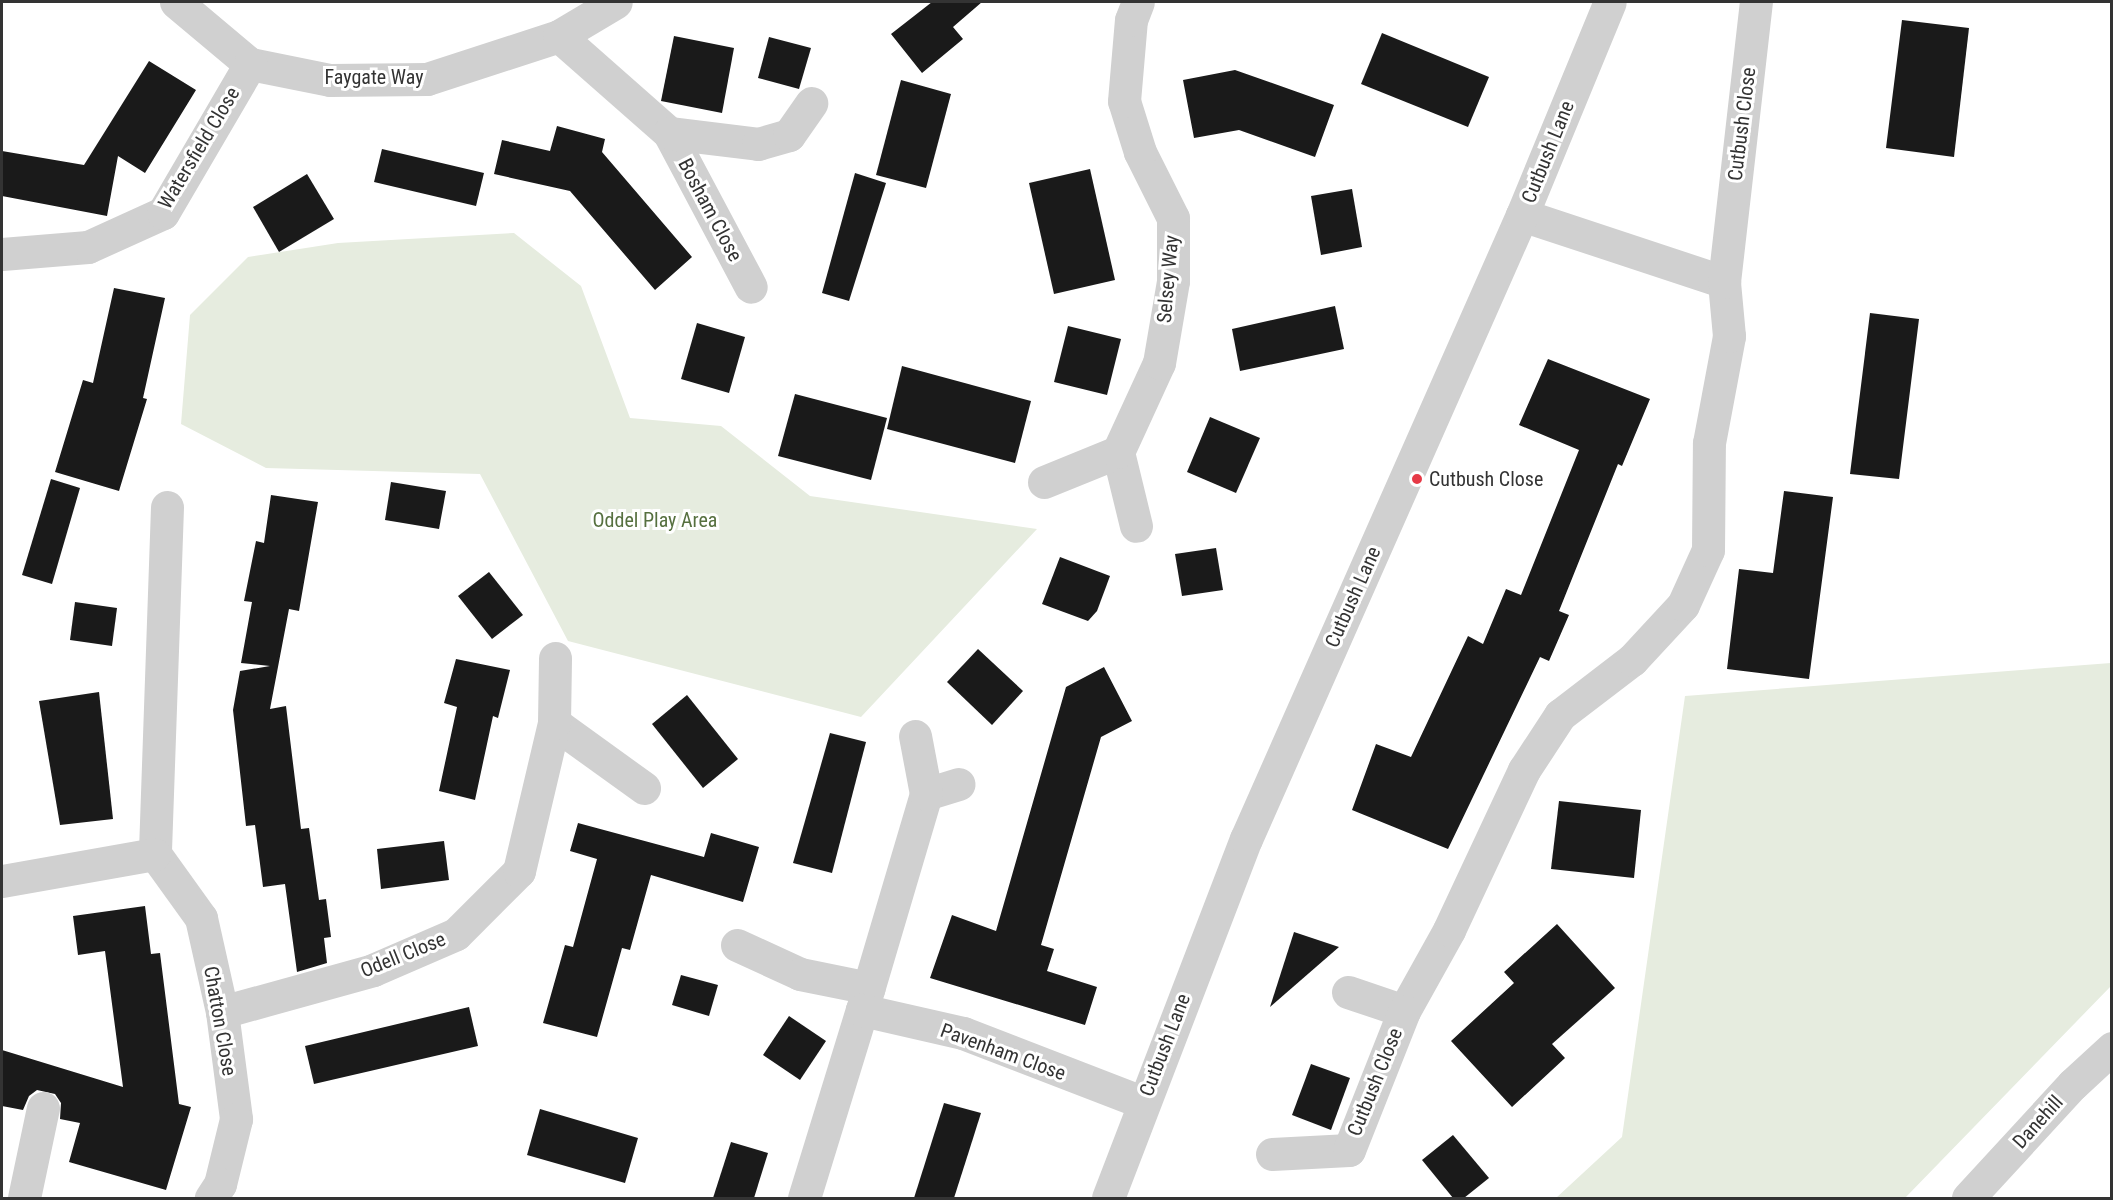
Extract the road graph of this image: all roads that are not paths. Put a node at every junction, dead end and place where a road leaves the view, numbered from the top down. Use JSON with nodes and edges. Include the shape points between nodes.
{"nodes":[{"id":1,"x":176,"y":2,"type":"edge"},
{"id":2,"x":616,"y":2,"type":"edge"},
{"id":3,"x":1138,"y":2,"type":"edge"},
{"id":4,"x":1610,"y":2,"type":"edge"},
{"id":5,"x":1756,"y":2,"type":"edge"},
{"id":6,"x":559,"y":36,"type":"junction"},
{"id":7,"x":249,"y":64,"type":"junction"},
{"id":8,"x":811,"y":103,"type":"dead end"},
{"id":9,"x":669,"y":133,"type":"junction"},
{"id":10,"x":1522,"y":215,"type":"junction"},
{"id":11,"x":2,"y":254,"type":"edge"},
{"id":12,"x":1724,"y":282,"type":"junction"},
{"id":13,"x":751,"y":287,"type":"dead end"},
{"id":14,"x":1118,"y":452,"type":"junction"},
{"id":15,"x":1044,"y":482,"type":"dead end"},
{"id":16,"x":167,"y":507,"type":"dead end"},
{"id":17,"x":1136,"y":526,"type":"dead end"},
{"id":18,"x":555,"y":658,"type":"dead end"},
{"id":19,"x":554,"y":723,"type":"junction"},
{"id":20,"x":915,"y":736,"type":"dead end"},
{"id":21,"x":958,"y":784,"type":"dead end"},
{"id":22,"x":644,"y":788,"type":"dead end"},
{"id":23,"x":926,"y":794,"type":"junction"},
{"id":24,"x":155,"y":854,"type":"junction"},
{"id":25,"x":2,"y":881,"type":"edge"},
{"id":26,"x":737,"y":945,"type":"dead end"},
{"id":27,"x":1348,"y":992,"type":"dead end"},
{"id":28,"x":865,"y":999,"type":"junction"},
{"id":29,"x":1404,"y":1011,"type":"junction"},
{"id":30,"x":222,"y":1012,"type":"junction"},
{"id":31,"x":2112,"y":1048,"type":"edge"},
{"id":32,"x":1143,"y":1102,"type":"junction"},
{"id":33,"x":43,"y":1108,"type":"dead end"},
{"id":34,"x":1272,"y":1154,"type":"dead end"},
{"id":35,"x":24,"y":1198,"type":"edge"},
{"id":36,"x":211,"y":1198,"type":"edge"},
{"id":37,"x":804,"y":1198,"type":"edge"},
{"id":38,"x":1108,"y":1198,"type":"edge"},
{"id":39,"x":1968,"y":1198,"type":"edge"}],
"edges":[{"from":1,"to":7,"type":"street","name":"Faygate Way"},
{"from":2,"to":6,"type":"street","name":"Faygate Way"},
{"from":3,"to":14,"type":"street","name":"Selsey Way","via":[[1131,21],[1124,101],[1140,152],[1173,218],[1173,281],[1159,363]]},
{"from":4,"to":10,"type":"street","name":"Cutbush Lane"},
{"from":5,"to":12,"type":"street","name":"Cutbush Close"},
{"from":6,"to":7,"type":"street","name":"Faygate Way","via":[[427,79],[330,80]]},
{"from":6,"to":9,"type":"street","name":"Bosham Close"},
{"from":7,"to":11,"type":"street","name":"Watersfield Close","via":[[163,213],[88,247]]},
{"from":8,"to":9,"type":"street","name":"Bosham Close","via":[[789,135],[758,144]]},
{"from":9,"to":13,"type":"street","name":"Bosham Close"},
{"from":10,"to":12,"type":"street"},
{"from":10,"to":32,"type":"street","name":"Cutbush Lane","via":[[1246,839]]},
{"from":12,"to":29,"type":"street","name":"Cutbush Close","via":[[1729,336],[1708,443],[1708,550],[1683,605],[1632,660],[1560,715],[1524,770],[1449,930]]},
{"from":14,"to":15,"type":"street"},
{"from":14,"to":17,"type":"street"},
{"from":16,"to":24,"type":"street"},
{"from":18,"to":19,"type":"street","name":"Odell Close"},
{"from":19,"to":22,"type":"street"},
{"from":19,"to":30,"type":"street","name":"Odell Close","via":[[519,871],[456,934],[373,970]]},
{"from":20,"to":23,"type":"street"},
{"from":21,"to":23,"type":"street"},
{"from":23,"to":28,"type":"street"},
{"from":24,"to":25,"type":"street"},
{"from":24,"to":30,"type":"street","name":"Chatton Close","via":[[201,918]]},
{"from":26,"to":28,"type":"street","name":"Pavenham Close"},
{"from":27,"to":29,"type":"street","name":"Cutbush Close"},
{"from":28,"to":32,"type":"street","name":"Pavenham Close"},
{"from":28,"to":37,"type":"street"},
{"from":29,"to":34,"type":"street","name":"Cutbush Close","via":[[1349,1150]]},
{"from":30,"to":36,"type":"street","name":"Chatton Close","via":[[236,1119],[220,1184]]},
{"from":31,"to":39,"type":"street","name":"Danehill","via":[[2073,1084]]},
{"from":32,"to":38,"type":"street","name":"Cutbush Lane"},
{"from":33,"to":35,"type":"street"}]}
